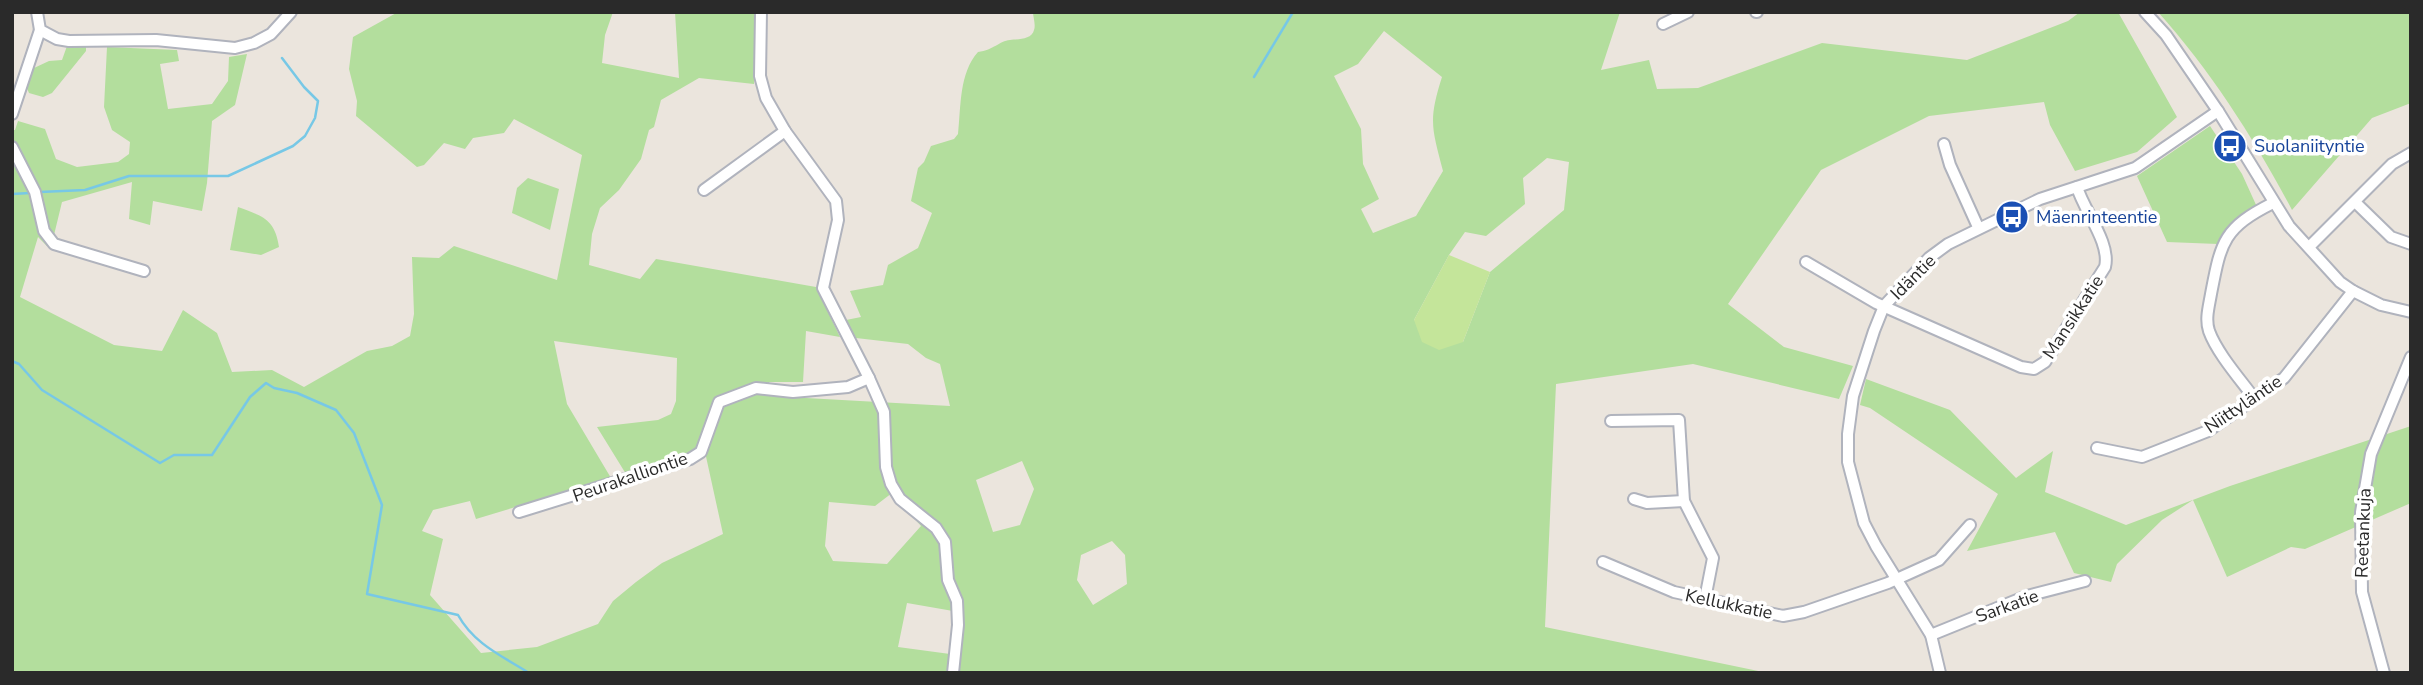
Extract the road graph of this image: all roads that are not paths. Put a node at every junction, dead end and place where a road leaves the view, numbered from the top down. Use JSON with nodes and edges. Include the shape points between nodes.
{"nodes":[{"id":1,"x":37,"y":12,"type":"edge"},
{"id":2,"x":291,"y":12,"type":"edge"},
{"id":3,"x":761,"y":12,"type":"edge"},
{"id":4,"x":1688,"y":12,"type":"edge"},
{"id":5,"x":2145,"y":12,"type":"edge"},
{"id":6,"x":1662,"y":24,"type":"dead end"},
{"id":7,"x":40,"y":30,"type":"junction"},
{"id":8,"x":2218,"y":111,"type":"junction"},
{"id":9,"x":12,"y":114,"type":"edge"},
{"id":10,"x":785,"y":131,"type":"junction"},
{"id":11,"x":1944,"y":144,"type":"dead end"},
{"id":12,"x":12,"y":147,"type":"edge"},
{"id":13,"x":2411,"y":153,"type":"edge"},
{"id":14,"x":2077,"y":187,"type":"junction"},
{"id":15,"x":704,"y":190,"type":"dead end"},
{"id":16,"x":2355,"y":202,"type":"junction"},
{"id":17,"x":2273,"y":203,"type":"junction"},
{"id":18,"x":1978,"y":228,"type":"junction"},
{"id":19,"x":2411,"y":244,"type":"edge"},
{"id":20,"x":2309,"y":247,"type":"junction"},
{"id":21,"x":1806,"y":262,"type":"dead end"},
{"id":22,"x":144,"y":271,"type":"dead end"},
{"id":23,"x":2353,"y":291,"type":"junction"},
{"id":24,"x":1884,"y":306,"type":"junction"},
{"id":25,"x":2411,"y":312,"type":"edge"},
{"id":26,"x":2411,"y":357,"type":"edge"},
{"id":27,"x":869,"y":377,"type":"junction"},
{"id":28,"x":2254,"y":398,"type":"junction"},
{"id":29,"x":1611,"y":421,"type":"dead end"},
{"id":30,"x":2097,"y":449,"type":"dead end"},
{"id":31,"x":1634,"y":499,"type":"dead end"},
{"id":32,"x":1684,"y":501,"type":"junction"},
{"id":33,"x":519,"y":512,"type":"dead end"},
{"id":34,"x":1970,"y":525,"type":"dead end"},
{"id":35,"x":1603,"y":562,"type":"dead end"},
{"id":36,"x":1897,"y":579,"type":"junction"},
{"id":37,"x":2085,"y":581,"type":"dead end"},
{"id":38,"x":1705,"y":599,"type":"junction"},
{"id":39,"x":1931,"y":635,"type":"junction"},
{"id":40,"x":953,"y":673,"type":"edge"},
{"id":41,"x":1940,"y":673,"type":"edge"},
{"id":42,"x":2384,"y":673,"type":"edge"}],
"edges":[{"from":1,"to":7,"type":"street"},
{"from":2,"to":7,"type":"street","via":[[271,34],[235,48],[156,40],[69,41]]},
{"from":3,"to":10,"type":"street","via":[[760,76],[766,98]]},
{"from":4,"to":6,"type":"street"},
{"from":5,"to":8,"type":"street"},
{"from":7,"to":9,"type":"street"},
{"from":8,"to":14,"type":"street","name":"Idäntie","via":[[2134,168]]},
{"from":8,"to":17,"type":"street"},
{"from":10,"to":15,"type":"street"},
{"from":10,"to":27,"type":"street","via":[[836,201],[838,220],[824,288]]},
{"from":11,"to":18,"type":"street"},
{"from":12,"to":22,"type":"street","via":[[35,192],[44,231],[54,244]]},
{"from":13,"to":16,"type":"street","via":[[2392,164]]},
{"from":14,"to":18,"type":"street","name":"Idäntie"},
{"from":14,"to":24,"type":"street","name":"Mansikkatie","via":[[2107,260],[2041,366],[2021,367]]},
{"from":16,"to":19,"type":"street","via":[[2391,237]]},
{"from":16,"to":20,"type":"street"},
{"from":17,"to":20,"type":"street"},
{"from":17,"to":28,"type":"street","via":[[2230,231],[2218,258],[2207,319],[2215,342]]},
{"from":18,"to":24,"type":"street","name":"Idäntie","via":[[1928,258]]},
{"from":20,"to":23,"type":"street"},
{"from":21,"to":24,"type":"street"},
{"from":23,"to":25,"type":"street","via":[[2381,305]]},
{"from":23,"to":28,"type":"street","name":"Niittyläntie","via":[[2284,378]]},
{"from":24,"to":36,"type":"street","name":"Idäntie","via":[[1853,396],[1849,462],[1864,523]]},
{"from":26,"to":42,"type":"street","name":"Reetankuja","via":[[2371,454],[2361,513],[2362,592]]},
{"from":27,"to":33,"type":"street","name":"Peurakalliontie","via":[[848,387],[793,392],[757,388],[719,402],[701,452],[690,459]]},
{"from":27,"to":40,"type":"street","via":[[884,412],[891,484],[900,499],[936,528],[945,542],[948,580],[957,601]]},
{"from":28,"to":30,"type":"street","name":"Niittyläntie","via":[[2208,430],[2142,457]]},
{"from":29,"to":32,"type":"street","via":[[1679,420]]},
{"from":31,"to":32,"type":"street"},
{"from":32,"to":38,"type":"street","via":[[1713,558]]},
{"from":34,"to":36,"type":"street","name":"Kellukkatie","via":[[1939,560]]},
{"from":35,"to":38,"type":"street","name":"Kellukkatie","via":[[1674,592]]},
{"from":36,"to":38,"type":"street","name":"Kellukkatie","via":[[1783,616]]},
{"from":36,"to":39,"type":"street","name":"Idäntie"},
{"from":37,"to":39,"type":"street","name":"Sarkatie","via":[[2027,596]]},
{"from":39,"to":41,"type":"street","name":"Idäntie"}]}
